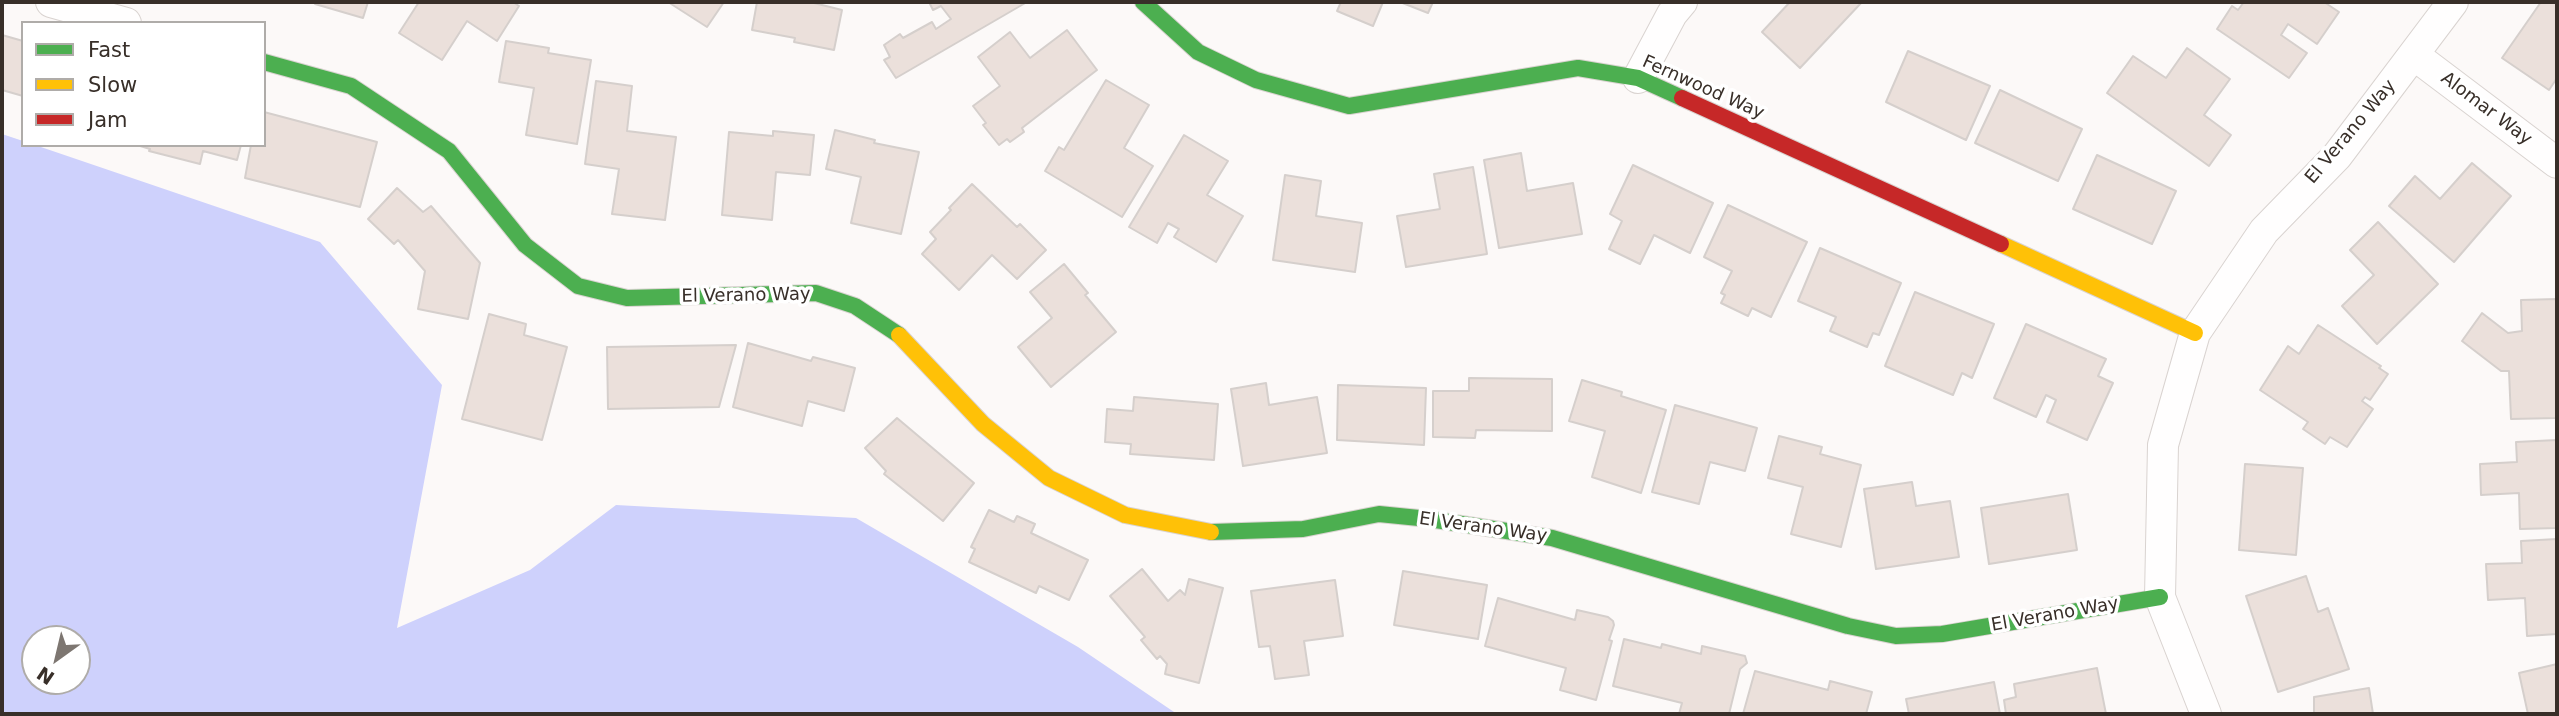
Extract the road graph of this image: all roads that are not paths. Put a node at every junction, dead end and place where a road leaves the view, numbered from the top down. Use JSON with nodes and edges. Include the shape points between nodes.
{"nodes":[{"id":1,"x":51,"y":2,"type":"edge"},
{"id":2,"x":1143,"y":2,"type":"edge"},
{"id":3,"x":1682,"y":2,"type":"edge"},
{"id":4,"x":2453,"y":2,"type":"edge"},
{"id":5,"x":118,"y":21,"type":"edge"},
{"id":6,"x":2414,"y":55,"type":"junction"},
{"id":7,"x":266,"y":63,"type":"edge"},
{"id":8,"x":1638,"y":78,"type":"junction"},
{"id":9,"x":2557,"y":163,"type":"edge"},
{"id":10,"x":2195,"y":333,"type":"junction"},
{"id":11,"x":2161,"y":597,"type":"junction"},
{"id":12,"x":2206,"y":714,"type":"edge"}],
"edges":[{"from":1,"to":5,"type":"street"},
{"from":2,"to":8,"type":"street","name":"Fernwood Way","via":[[1198,52],[1256,80],[1349,106],[1578,68]]},
{"from":3,"to":8,"type":"street"},
{"from":4,"to":6,"type":"street","name":"El Verano Way"},
{"from":6,"to":9,"type":"street","name":"Alomar Way"},
{"from":6,"to":10,"type":"street","name":"El Verano Way","via":[[2336,156],[2264,232]]},
{"from":7,"to":11,"type":"street","name":"El Verano Way","via":[[351,86],[449,151],[526,245],[578,286],[627,298],[816,293],[855,306],[895,331],[983,424],[1049,478],[1125,515],[1214,533],[1303,528],[1379,514],[1552,538],[1847,626],[1896,636],[1942,634]]},
{"from":8,"to":10,"type":"street","name":"Fernwood Way"},
{"from":10,"to":11,"type":"street","name":"El Verano Way","via":[[2163,445]]},
{"from":11,"to":12,"type":"street"}]}
